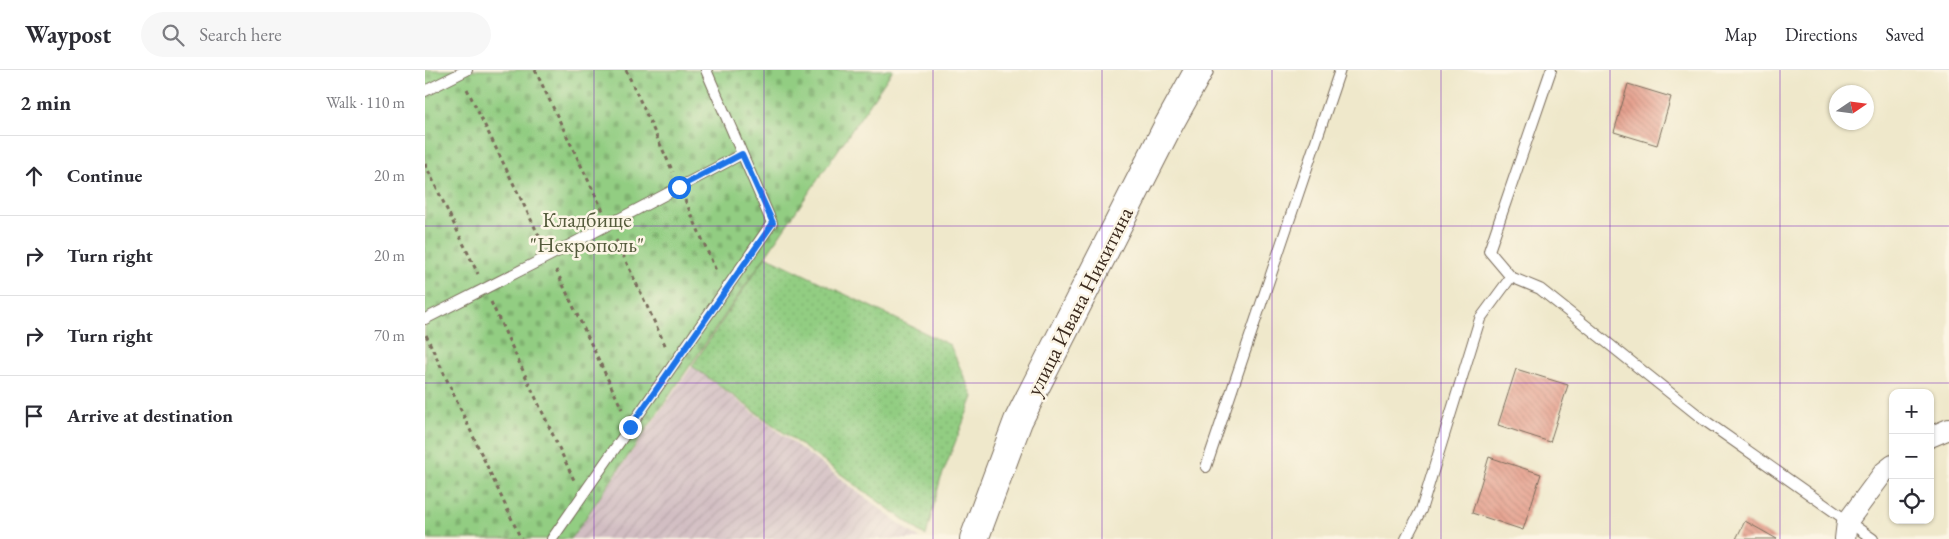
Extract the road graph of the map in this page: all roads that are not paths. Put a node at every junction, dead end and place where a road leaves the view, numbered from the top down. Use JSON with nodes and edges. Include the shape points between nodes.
{"nodes":[{"id":1,"x":467,"y":70,"type":"edge"},
{"id":2,"x":706,"y":70,"type":"edge"},
{"id":3,"x":1199,"y":70,"type":"edge"},
{"id":4,"x":1340,"y":70,"type":"edge"},
{"id":5,"x":1551,"y":70,"type":"edge"},
{"id":6,"x":425,"y":91,"type":"edge"},
{"id":7,"x":742,"y":154,"type":"junction"},
{"id":8,"x":1511,"y":277,"type":"junction"},
{"id":9,"x":425,"y":319,"type":"edge"},
{"id":10,"x":1949,"y":429,"type":"edge"},
{"id":11,"x":1934,"y":435,"type":"edge"},
{"id":12,"x":1206,"y":466,"type":"dead end"},
{"id":13,"x":1889,"y":468,"type":"edge"},
{"id":14,"x":1846,"y":530,"type":"edge"},
{"id":15,"x":552,"y":539,"type":"edge"},
{"id":16,"x":974,"y":539,"type":"edge"},
{"id":17,"x":1407,"y":539,"type":"edge"},
{"id":18,"x":1873,"y":539,"type":"edge"}],
"edges":[{"from":1,"to":6,"type":"lane"},
{"from":2,"to":7,"type":"lane"},
{"from":3,"to":16,"type":"main road","name":"улица Ивана Никитина","via":[[1018,421]]},
{"from":4,"to":12,"type":"lane"},
{"from":5,"to":8,"type":"lane","via":[[1489,251]]},
{"from":7,"to":9,"type":"lane"},
{"from":7,"to":15,"type":"lane","via":[[773,223]]},
{"from":8,"to":14,"type":"lane","via":[[1540,289]]},
{"from":8,"to":17,"type":"lane","via":[[1480,319],[1421,510]]},
{"from":10,"to":11,"type":"street"},
{"from":13,"to":14,"type":"street"},
{"from":14,"to":18,"type":"lane"}]}
